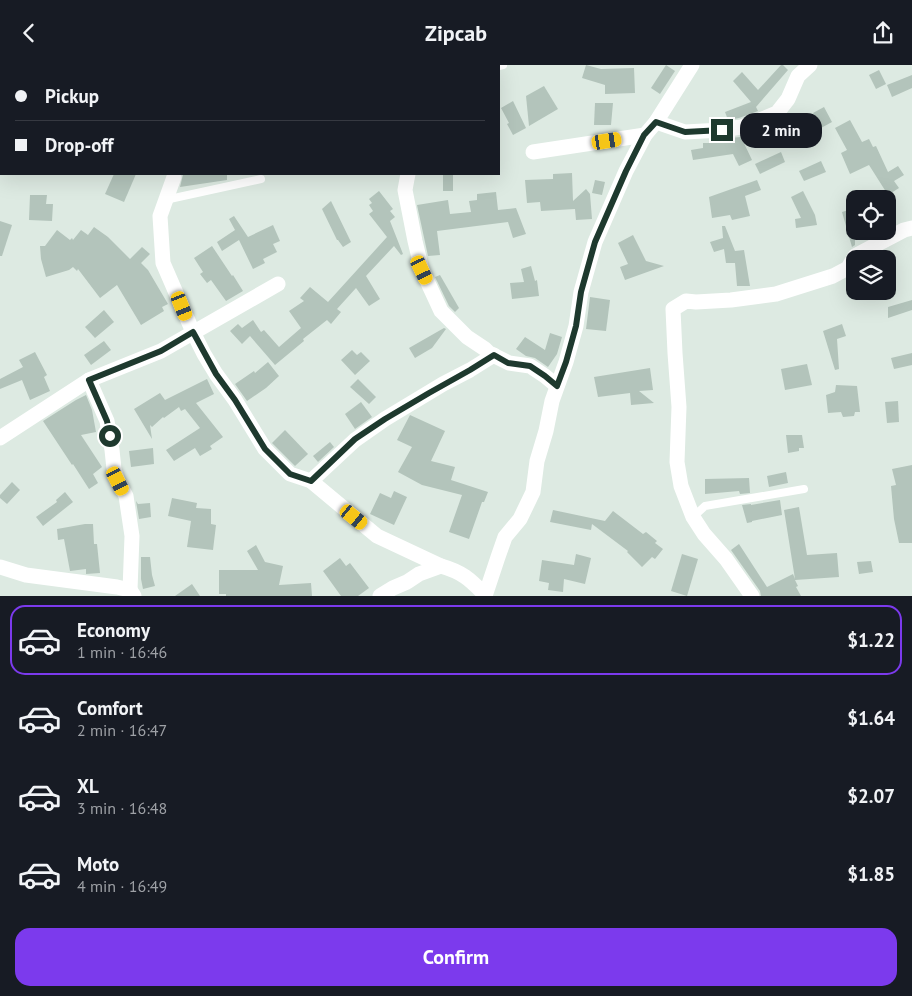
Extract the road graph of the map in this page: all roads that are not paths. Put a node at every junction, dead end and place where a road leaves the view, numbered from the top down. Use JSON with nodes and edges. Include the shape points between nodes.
{"nodes":[{"id":1,"x":692,"y":65,"type":"edge"},
{"id":2,"x":810,"y":65,"type":"edge"},
{"id":3,"x":656,"y":122,"type":"junction"},
{"id":4,"x":644,"y":135,"type":"junction"},
{"id":5,"x":533,"y":152,"type":"dead end"},
{"id":6,"x":408,"y":175,"type":"edge"},
{"id":7,"x":174,"y":177,"type":"dead end"},
{"id":8,"x":261,"y":179,"type":"dead end"},
{"id":9,"x":165,"y":200,"type":"junction"},
{"id":10,"x":912,"y":227,"type":"edge"},
{"id":11,"x":278,"y":284,"type":"dead end"},
{"id":12,"x":193,"y":332,"type":"junction"},
{"id":13,"x":494,"y":355,"type":"junction"},
{"id":14,"x":89,"y":380,"type":"junction"},
{"id":15,"x":557,"y":386,"type":"junction"},
{"id":16,"x":0,"y":439,"type":"edge"},
{"id":17,"x":311,"y":481,"type":"junction"},
{"id":18,"x":804,"y":489,"type":"dead end"},
{"id":19,"x":693,"y":517,"type":"junction"},
{"id":20,"x":441,"y":566,"type":"junction"},
{"id":21,"x":0,"y":567,"type":"edge"},
{"id":22,"x":132,"y":593,"type":"edge"},
{"id":23,"x":485,"y":595,"type":"edge"},
{"id":24,"x":380,"y":596,"type":"edge"},
{"id":25,"x":752,"y":596,"type":"edge"}],
"edges":[{"from":1,"to":3,"type":"street"},
{"from":2,"to":3,"type":"street","via":[[798,76],[788,99],[777,113],[760,120],[741,127],[685,132]]},
{"from":3,"to":4,"type":"street"},
{"from":4,"to":5,"type":"street"},
{"from":4,"to":15,"type":"street","via":[[595,242],[581,292],[576,326]]},
{"from":6,"to":13,"type":"street","via":[[408,208],[422,270],[442,311],[467,337]]},
{"from":7,"to":9,"type":"street"},
{"from":8,"to":9,"type":"lane"},
{"from":9,"to":12,"type":"street","via":[[160,216],[164,263]]},
{"from":10,"to":19,"type":"street","via":[[855,256],[848,268],[833,276],[776,294],[696,303],[686,301],[673,309],[679,407],[677,462],[681,486]]},
{"from":11,"to":12,"type":"street"},
{"from":12,"to":14,"type":"street","via":[[161,351]]},
{"from":12,"to":17,"type":"street","via":[[265,449],[290,474]]},
{"from":13,"to":15,"type":"street","via":[[508,363],[530,366]]},
{"from":13,"to":17,"type":"street","via":[[355,439]]},
{"from":14,"to":16,"type":"street"},
{"from":14,"to":22,"type":"street","via":[[107,421],[114,469],[126,496],[132,536]]},
{"from":15,"to":23,"type":"street","via":[[537,461],[533,492],[520,519],[505,537]]},
{"from":17,"to":20,"type":"street","via":[[377,536]]},
{"from":18,"to":19,"type":"lane","via":[[705,506]]},
{"from":19,"to":25,"type":"street"},
{"from":20,"to":23,"type":"street","via":[[461,573]]},
{"from":20,"to":24,"type":"street","via":[[419,574]]},
{"from":21,"to":22,"type":"street","via":[[26,575],[117,587]]}]}
